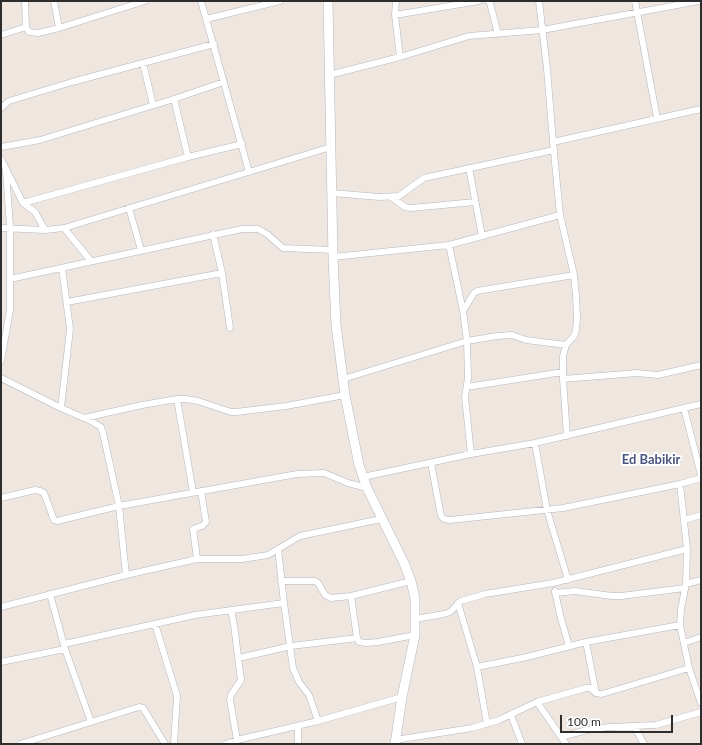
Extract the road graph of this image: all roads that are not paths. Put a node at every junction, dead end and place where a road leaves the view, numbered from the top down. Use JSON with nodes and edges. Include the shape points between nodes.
{"nodes":[{"id":1,"x":25,"y":1,"type":"edge"},
{"id":2,"x":54,"y":1,"type":"edge"},
{"id":3,"x":145,"y":1,"type":"edge"},
{"id":4,"x":201,"y":1,"type":"edge"},
{"id":5,"x":280,"y":1,"type":"edge"},
{"id":6,"x":328,"y":1,"type":"edge"},
{"id":7,"x":396,"y":1,"type":"edge"},
{"id":8,"x":479,"y":1,"type":"edge"},
{"id":9,"x":488,"y":1,"type":"edge"},
{"id":10,"x":539,"y":1,"type":"edge"},
{"id":11,"x":635,"y":1,"type":"edge"},
{"id":12,"x":699,"y":1,"type":"edge"},
{"id":13,"x":638,"y":13,"type":"junction"},
{"id":14,"x":395,"y":15,"type":"junction"},
{"id":15,"x":206,"y":19,"type":"junction"},
{"id":16,"x":26,"y":27,"type":"junction"},
{"id":17,"x":59,"y":28,"type":"junction"},
{"id":18,"x":542,"y":30,"type":"junction"},
{"id":19,"x":1,"y":34,"type":"edge"},
{"id":20,"x":498,"y":34,"type":"junction"},
{"id":21,"x":214,"y":44,"type":"junction"},
{"id":22,"x":400,"y":57,"type":"junction"},
{"id":23,"x":143,"y":63,"type":"junction"},
{"id":24,"x":329,"y":75,"type":"junction"},
{"id":25,"x":224,"y":82,"type":"junction"},
{"id":26,"x":174,"y":99,"type":"junction"},
{"id":27,"x":152,"y":105,"type":"junction"},
{"id":28,"x":1,"y":108,"type":"edge"},
{"id":29,"x":701,"y":109,"type":"edge"},
{"id":30,"x":657,"y":118,"type":"junction"},
{"id":31,"x":553,"y":142,"type":"junction"},
{"id":32,"x":242,"y":144,"type":"junction"},
{"id":33,"x":331,"y":146,"type":"junction"},
{"id":34,"x":1,"y":147,"type":"edge"},
{"id":35,"x":554,"y":150,"type":"junction"},
{"id":36,"x":188,"y":157,"type":"junction"},
{"id":37,"x":1,"y":159,"type":"edge"},
{"id":38,"x":469,"y":168,"type":"junction"},
{"id":39,"x":6,"y":171,"type":"junction"},
{"id":40,"x":249,"y":172,"type":"junction"},
{"id":41,"x":332,"y":193,"type":"junction"},
{"id":42,"x":391,"y":197,"type":"junction"},
{"id":43,"x":475,"y":202,"type":"junction"},
{"id":44,"x":23,"y":203,"type":"junction"},
{"id":45,"x":129,"y":208,"type":"junction"},
{"id":46,"x":560,"y":215,"type":"junction"},
{"id":47,"x":10,"y":227,"type":"junction"},
{"id":48,"x":1,"y":228,"type":"edge"},
{"id":49,"x":64,"y":228,"type":"junction"},
{"id":50,"x":45,"y":230,"type":"junction"},
{"id":51,"x":213,"y":234,"type":"junction"},
{"id":52,"x":482,"y":236,"type":"junction"},
{"id":53,"x":449,"y":245,"type":"junction"},
{"id":54,"x":141,"y":250,"type":"junction"},
{"id":55,"x":334,"y":254,"type":"junction"},
{"id":56,"x":91,"y":261,"type":"junction"},
{"id":57,"x":62,"y":268,"type":"junction"},
{"id":58,"x":222,"y":273,"type":"junction"},
{"id":59,"x":574,"y":275,"type":"junction"},
{"id":60,"x":10,"y":280,"type":"junction"},
{"id":61,"x":67,"y":302,"type":"junction"},
{"id":62,"x":463,"y":311,"type":"junction"},
{"id":63,"x":230,"y":328,"type":"dead end"},
{"id":64,"x":467,"y":340,"type":"junction"},
{"id":65,"x":566,"y":345,"type":"junction"},
{"id":66,"x":1,"y":361,"type":"edge"},
{"id":67,"x":701,"y":365,"type":"edge"},
{"id":68,"x":563,"y":376,"type":"junction"},
{"id":69,"x":1,"y":378,"type":"edge"},
{"id":70,"x":343,"y":379,"type":"junction"},
{"id":71,"x":467,"y":387,"type":"junction"},
{"id":72,"x":346,"y":395,"type":"junction"},
{"id":73,"x":177,"y":399,"type":"junction"},
{"id":74,"x":701,"y":404,"type":"edge"},
{"id":75,"x":61,"y":408,"type":"junction"},
{"id":76,"x":684,"y":408,"type":"junction"},
{"id":77,"x":84,"y":418,"type":"junction"},
{"id":78,"x":567,"y":436,"type":"junction"},
{"id":79,"x":535,"y":443,"type":"junction"},
{"id":80,"x":471,"y":454,"type":"junction"},
{"id":81,"x":431,"y":463,"type":"junction"},
{"id":82,"x":701,"y":475,"type":"edge"},
{"id":83,"x":363,"y":477,"type":"junction"},
{"id":84,"x":701,"y":478,"type":"edge"},
{"id":85,"x":680,"y":484,"type":"junction"},
{"id":86,"x":367,"y":488,"type":"junction"},
{"id":87,"x":201,"y":491,"type":"junction"},
{"id":88,"x":193,"y":492,"type":"junction"},
{"id":89,"x":1,"y":498,"type":"edge"},
{"id":90,"x":119,"y":506,"type":"junction"},
{"id":91,"x":547,"y":510,"type":"junction"},
{"id":92,"x":701,"y":515,"type":"edge"},
{"id":93,"x":381,"y":519,"type":"junction"},
{"id":94,"x":684,"y":520,"type":"junction"},
{"id":95,"x":687,"y":549,"type":"junction"},
{"id":96,"x":278,"y":550,"type":"junction"},
{"id":97,"x":197,"y":559,"type":"junction"},
{"id":98,"x":126,"y":575,"type":"junction"},
{"id":99,"x":568,"y":580,"type":"junction"},
{"id":100,"x":701,"y":580,"type":"edge"},
{"id":101,"x":281,"y":581,"type":"junction"},
{"id":102,"x":411,"y":581,"type":"junction"},
{"id":103,"x":553,"y":583,"type":"junction"},
{"id":104,"x":685,"y":586,"type":"junction"},
{"id":105,"x":555,"y":593,"type":"junction"},
{"id":106,"x":50,"y":594,"type":"junction"},
{"id":107,"x":351,"y":596,"type":"junction"},
{"id":108,"x":284,"y":603,"type":"junction"},
{"id":109,"x":458,"y":603,"type":"junction"},
{"id":110,"x":1,"y":607,"type":"edge"},
{"id":111,"x":231,"y":610,"type":"junction"},
{"id":112,"x":415,"y":619,"type":"junction"},
{"id":113,"x":155,"y":624,"type":"junction"},
{"id":114,"x":680,"y":625,"type":"junction"},
{"id":115,"x":414,"y":635,"type":"junction"},
{"id":116,"x":701,"y":637,"type":"edge"},
{"id":117,"x":357,"y":638,"type":"junction"},
{"id":118,"x":586,"y":642,"type":"junction"},
{"id":119,"x":684,"y":644,"type":"junction"},
{"id":120,"x":291,"y":646,"type":"junction"},
{"id":121,"x":569,"y":646,"type":"junction"},
{"id":122,"x":65,"y":647,"type":"junction"},
{"id":123,"x":238,"y":658,"type":"junction"},
{"id":124,"x":1,"y":662,"type":"edge"},
{"id":125,"x":477,"y":667,"type":"junction"},
{"id":126,"x":689,"y":668,"type":"junction"},
{"id":127,"x":596,"y":693,"type":"junction"},
{"id":128,"x":402,"y":697,"type":"junction"},
{"id":129,"x":536,"y":702,"type":"junction"},
{"id":130,"x":701,"y":703,"type":"edge"},
{"id":131,"x":701,"y":712,"type":"edge"},
{"id":132,"x":511,"y":715,"type":"junction"},
{"id":133,"x":318,"y":721,"type":"junction"},
{"id":134,"x":91,"y":722,"type":"junction"},
{"id":135,"x":487,"y":724,"type":"junction"},
{"id":136,"x":298,"y":726,"type":"junction"},
{"id":137,"x":634,"y":726,"type":"junction"},
{"id":138,"x":561,"y":737,"type":"junction"},
{"id":139,"x":237,"y":740,"type":"junction"},
{"id":140,"x":395,"y":742,"type":"edge"},
{"id":141,"x":20,"y":744,"type":"edge"},
{"id":142,"x":165,"y":744,"type":"edge"},
{"id":143,"x":174,"y":744,"type":"edge"},
{"id":144,"x":226,"y":744,"type":"edge"},
{"id":145,"x":298,"y":744,"type":"edge"},
{"id":146,"x":522,"y":744,"type":"edge"},
{"id":147,"x":566,"y":744,"type":"edge"},
{"id":148,"x":644,"y":744,"type":"edge"}],
"edges":[{"from":1,"to":16,"type":"street"},
{"from":2,"to":17,"type":"street"},
{"from":3,"to":17,"type":"street"},
{"from":4,"to":15,"type":"street"},
{"from":5,"to":15,"type":"street"},
{"from":6,"to":24,"type":"street"},
{"from":7,"to":14,"type":"street"},
{"from":8,"to":14,"type":"street"},
{"from":9,"to":20,"type":"street"},
{"from":10,"to":18,"type":"street"},
{"from":11,"to":13,"type":"street"},
{"from":12,"to":13,"type":"street"},
{"from":13,"to":18,"type":"street"},
{"from":13,"to":30,"type":"street"},
{"from":14,"to":22,"type":"street"},
{"from":15,"to":21,"type":"street"},
{"from":16,"to":17,"type":"street","via":[[29,32],[38,33]]},
{"from":16,"to":19,"type":"street"},
{"from":18,"to":20,"type":"street"},
{"from":18,"to":31,"type":"street"},
{"from":20,"to":22,"type":"street","via":[[464,38]]},
{"from":21,"to":23,"type":"street"},
{"from":21,"to":25,"type":"street"},
{"from":22,"to":24,"type":"street"},
{"from":23,"to":27,"type":"street"},
{"from":23,"to":28,"type":"street","via":[[9,101]]},
{"from":24,"to":33,"type":"street"},
{"from":25,"to":26,"type":"street"},
{"from":25,"to":32,"type":"street"},
{"from":26,"to":27,"type":"street"},
{"from":26,"to":36,"type":"street"},
{"from":27,"to":34,"type":"street","via":[[40,140]]},
{"from":29,"to":30,"type":"street"},
{"from":30,"to":31,"type":"street"},
{"from":31,"to":35,"type":"street"},
{"from":32,"to":36,"type":"street"},
{"from":32,"to":40,"type":"street"},
{"from":33,"to":40,"type":"street"},
{"from":33,"to":41,"type":"street"},
{"from":35,"to":38,"type":"street"},
{"from":35,"to":46,"type":"street"},
{"from":36,"to":44,"type":"street"},
{"from":37,"to":39,"type":"street"},
{"from":38,"to":42,"type":"street","via":[[424,178],[401,195]]},
{"from":38,"to":43,"type":"street"},
{"from":39,"to":44,"type":"street"},
{"from":39,"to":47,"type":"street"},
{"from":40,"to":45,"type":"street"},
{"from":41,"to":42,"type":"street"},
{"from":41,"to":55,"type":"street"},
{"from":42,"to":43,"type":"street","via":[[405,207],[411,208]]},
{"from":43,"to":52,"type":"street"},
{"from":44,"to":50,"type":"street","via":[[35,212]]},
{"from":45,"to":49,"type":"street"},
{"from":45,"to":54,"type":"street"},
{"from":46,"to":52,"type":"street"},
{"from":46,"to":59,"type":"street"},
{"from":47,"to":48,"type":"street"},
{"from":47,"to":50,"type":"street"},
{"from":47,"to":60,"type":"street"},
{"from":49,"to":50,"type":"street"},
{"from":49,"to":56,"type":"street"},
{"from":51,"to":54,"type":"street"},
{"from":51,"to":55,"type":"street","via":[[258,229],[283,248]]},
{"from":51,"to":58,"type":"street"},
{"from":52,"to":53,"type":"street"},
{"from":53,"to":55,"type":"street"},
{"from":53,"to":62,"type":"street"},
{"from":54,"to":56,"type":"street"},
{"from":55,"to":70,"type":"street","via":[[336,325]]},
{"from":56,"to":57,"type":"street"},
{"from":57,"to":60,"type":"street"},
{"from":57,"to":61,"type":"street"},
{"from":58,"to":61,"type":"street"},
{"from":58,"to":63,"type":"street"},
{"from":59,"to":62,"type":"street","via":[[478,291]]},
{"from":59,"to":65,"type":"street","via":[[576,330]]},
{"from":60,"to":66,"type":"street","via":[[10,316]]},
{"from":61,"to":75,"type":"street","via":[[70,329]]},
{"from":62,"to":64,"type":"street"},
{"from":64,"to":65,"type":"street","via":[[506,335]]},
{"from":64,"to":70,"type":"street"},
{"from":64,"to":71,"type":"street"},
{"from":65,"to":68,"type":"street"},
{"from":67,"to":68,"type":"street","via":[[658,375],[637,373]]},
{"from":68,"to":71,"type":"street"},
{"from":68,"to":78,"type":"street"},
{"from":69,"to":75,"type":"street"},
{"from":70,"to":72,"type":"street"},
{"from":71,"to":80,"type":"street","via":[[465,400]]},
{"from":72,"to":73,"type":"street","via":[[236,412],[198,401]]},
{"from":72,"to":83,"type":"street"},
{"from":73,"to":77,"type":"street"},
{"from":73,"to":88,"type":"street"},
{"from":74,"to":76,"type":"street"},
{"from":75,"to":77,"type":"street"},
{"from":76,"to":78,"type":"street"},
{"from":76,"to":82,"type":"street"},
{"from":77,"to":90,"type":"street","via":[[101,427],[104,433]]},
{"from":78,"to":79,"type":"street"},
{"from":79,"to":80,"type":"street"},
{"from":79,"to":91,"type":"street"},
{"from":80,"to":81,"type":"street"},
{"from":81,"to":83,"type":"street"},
{"from":81,"to":91,"type":"street","via":[[441,516],[444,519]]},
{"from":83,"to":86,"type":"street"},
{"from":84,"to":85,"type":"street"},
{"from":85,"to":91,"type":"street"},
{"from":85,"to":94,"type":"street"},
{"from":86,"to":87,"type":"street","via":[[324,473],[313,472]]},
{"from":86,"to":93,"type":"street"},
{"from":87,"to":88,"type":"street"},
{"from":87,"to":97,"type":"street","via":[[206,522],[193,529]]},
{"from":88,"to":90,"type":"street"},
{"from":89,"to":90,"type":"street","via":[[40,491],[44,493],[54,520]]},
{"from":90,"to":98,"type":"street"},
{"from":91,"to":99,"type":"street"},
{"from":92,"to":94,"type":"street"},
{"from":93,"to":96,"type":"street","via":[[300,536]]},
{"from":93,"to":102,"type":"street"},
{"from":94,"to":95,"type":"street"},
{"from":95,"to":99,"type":"street"},
{"from":95,"to":104,"type":"street"},
{"from":96,"to":97,"type":"street","via":[[268,555],[242,559]]},
{"from":96,"to":101,"type":"street"},
{"from":97,"to":98,"type":"street"},
{"from":98,"to":106,"type":"street"},
{"from":99,"to":103,"type":"street"},
{"from":100,"to":104,"type":"street"},
{"from":101,"to":107,"type":"street","via":[[315,581],[327,597]]},
{"from":101,"to":108,"type":"street"},
{"from":102,"to":107,"type":"street"},
{"from":102,"to":112,"type":"street","via":[[415,598]]},
{"from":103,"to":105,"type":"street"},
{"from":103,"to":109,"type":"street","via":[[486,594]]},
{"from":104,"to":105,"type":"street","via":[[621,596],[575,591]]},
{"from":104,"to":114,"type":"street"},
{"from":105,"to":121,"type":"street"},
{"from":106,"to":110,"type":"street"},
{"from":106,"to":122,"type":"street"},
{"from":107,"to":117,"type":"street"},
{"from":108,"to":111,"type":"street"},
{"from":108,"to":120,"type":"street"},
{"from":109,"to":112,"type":"street","via":[[450,612]]},
{"from":109,"to":125,"type":"street"},
{"from":111,"to":113,"type":"street"},
{"from":111,"to":123,"type":"street"},
{"from":112,"to":115,"type":"street"},
{"from":113,"to":122,"type":"street"},
{"from":113,"to":143,"type":"street","via":[[177,696]]},
{"from":114,"to":118,"type":"street"},
{"from":114,"to":119,"type":"street"},
{"from":115,"to":117,"type":"street","via":[[366,644],[359,642]]},
{"from":115,"to":128,"type":"street"},
{"from":116,"to":119,"type":"street"},
{"from":117,"to":120,"type":"street"},
{"from":118,"to":121,"type":"street"},
{"from":118,"to":127,"type":"street"},
{"from":119,"to":126,"type":"street"},
{"from":120,"to":123,"type":"street"},
{"from":120,"to":133,"type":"street","via":[[293,668],[309,695]]},
{"from":121,"to":125,"type":"street"},
{"from":122,"to":124,"type":"street"},
{"from":122,"to":134,"type":"street"},
{"from":123,"to":139,"type":"street","via":[[241,681],[230,700]]},
{"from":125,"to":135,"type":"street"},
{"from":126,"to":127,"type":"street","via":[[602,694]]},
{"from":126,"to":130,"type":"street"},
{"from":127,"to":129,"type":"street","via":[[586,688]]},
{"from":128,"to":133,"type":"street"},
{"from":128,"to":140,"type":"street"},
{"from":129,"to":132,"type":"street"},
{"from":129,"to":138,"type":"street"},
{"from":131,"to":137,"type":"street","via":[[656,725]]},
{"from":132,"to":135,"type":"street"},
{"from":132,"to":146,"type":"street"},
{"from":133,"to":136,"type":"street"},
{"from":134,"to":141,"type":"street"},
{"from":134,"to":142,"type":"street","via":[[139,706],[143,708]]},
{"from":135,"to":140,"type":"street"},
{"from":136,"to":139,"type":"street"},
{"from":136,"to":145,"type":"street"},
{"from":137,"to":138,"type":"street","via":[[587,730]]},
{"from":137,"to":148,"type":"street"},
{"from":138,"to":147,"type":"street"},
{"from":139,"to":144,"type":"street"}]}
